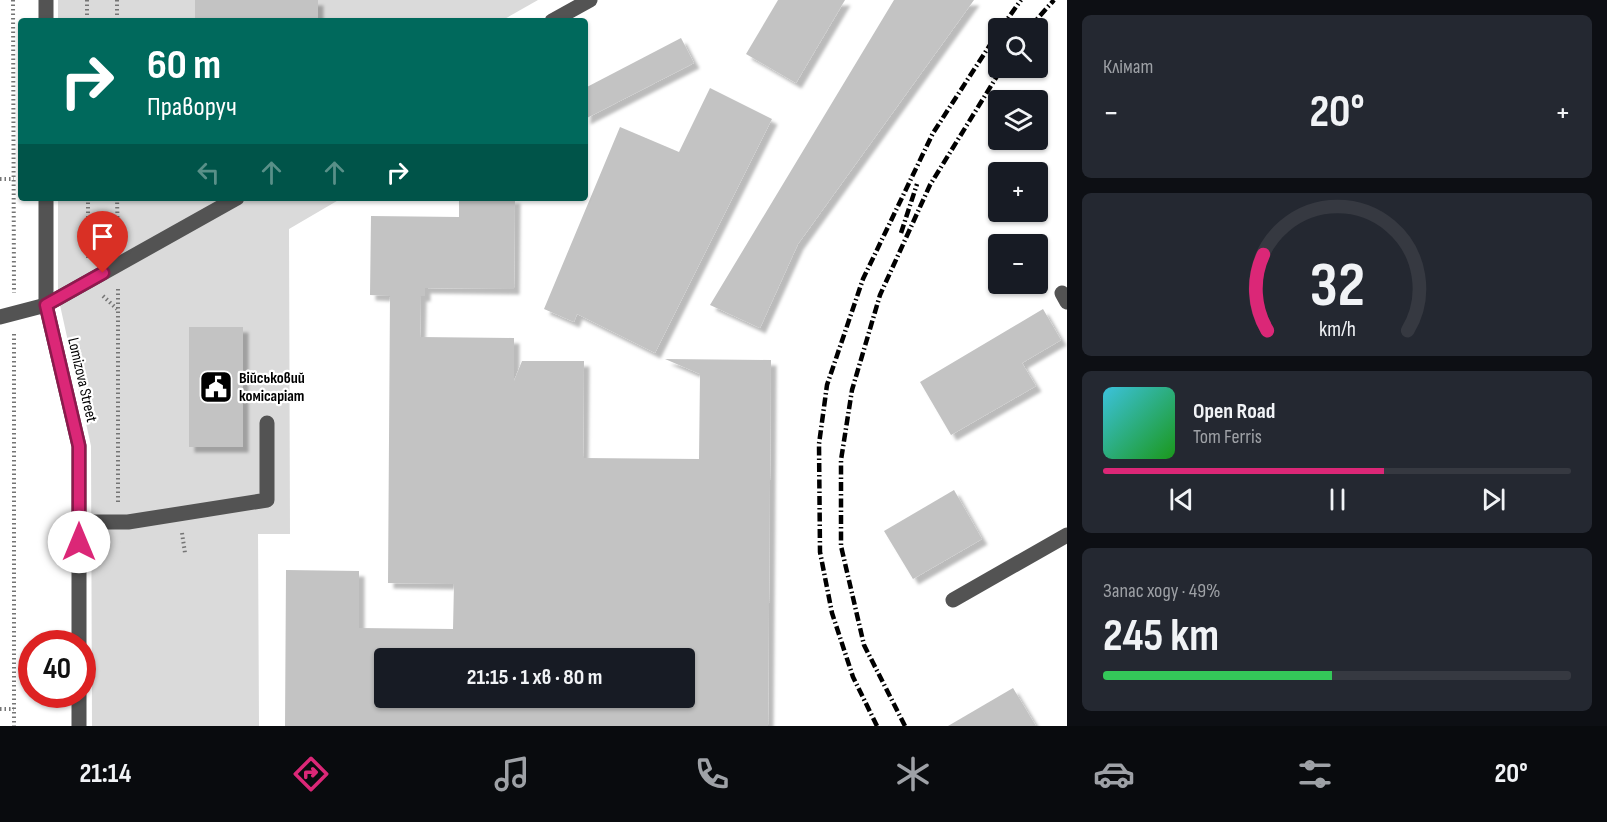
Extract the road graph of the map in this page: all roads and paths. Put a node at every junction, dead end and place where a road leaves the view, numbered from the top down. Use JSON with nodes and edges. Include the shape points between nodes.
{"nodes":[{"id":1,"x":13,"y":0,"type":"edge"},
{"id":2,"x":46,"y":0,"type":"edge"},
{"id":3,"x":87,"y":0,"type":"edge"},
{"id":4,"x":117,"y":0,"type":"edge"},
{"id":5,"x":590,"y":0,"type":"edge"},
{"id":6,"x":46,"y":18,"type":"edge"},
{"id":7,"x":87,"y":18,"type":"edge"},
{"id":8,"x":117,"y":18,"type":"edge"},
{"id":9,"x":557,"y":18,"type":"edge"},
{"id":10,"x":0,"y":179,"type":"edge"},
{"id":11,"x":14,"y":179,"type":"junction"},
{"id":12,"x":46,"y":201,"type":"edge"},
{"id":13,"x":88,"y":201,"type":"edge"},
{"id":14,"x":117,"y":201,"type":"edge"},
{"id":15,"x":232,"y":201,"type":"edge"},
{"id":16,"x":118,"y":265,"type":"junction"},
{"id":17,"x":88,"y":281,"type":"junction"},
{"id":18,"x":46,"y":305,"type":"junction"},
{"id":19,"x":7,"y":315,"type":"edge"},
{"id":20,"x":267,"y":423,"type":"dead end"},
{"id":21,"x":79,"y":522,"type":"junction"},
{"id":22,"x":118,"y":522,"type":"junction"},
{"id":23,"x":1067,"y":535,"type":"edge"},
{"id":24,"x":953,"y":600,"type":"dead end"},
{"id":25,"x":80,"y":630,"type":"edge"},
{"id":26,"x":80,"y":708,"type":"edge"},
{"id":27,"x":0,"y":709,"type":"edge"},
{"id":28,"x":14,"y":709,"type":"junction"},
{"id":29,"x":15,"y":726,"type":"edge"},
{"id":30,"x":80,"y":726,"type":"edge"}],
"edges":[{"from":1,"to":11,"type":"path"},
{"from":2,"to":6,"type":"street"},
{"from":3,"to":7,"type":"path"},
{"from":4,"to":8,"type":"path"},
{"from":5,"to":9,"type":"street"},
{"from":10,"to":11,"type":"path"},
{"from":11,"to":19,"type":"path"},
{"from":12,"to":18,"type":"street","name":"Lomizova Street"},
{"from":13,"to":17,"type":"path"},
{"from":14,"to":16,"type":"path"},
{"from":15,"to":16,"type":"street"},
{"from":16,"to":17,"type":"street"},
{"from":16,"to":22,"type":"path"},
{"from":17,"to":18,"type":"street"},
{"from":18,"to":19,"type":"street"},
{"from":18,"to":21,"type":"street","name":"Lomizova Street","via":[[79,446]]},
{"from":19,"to":28,"type":"path"},
{"from":20,"to":22,"type":"street","via":[[267,500]]},
{"from":21,"to":22,"type":"street"},
{"from":21,"to":25,"type":"street","name":"Lomizova Street"},
{"from":23,"to":24,"type":"street"},
{"from":26,"to":30,"type":"street"},
{"from":27,"to":28,"type":"path"},
{"from":28,"to":29,"type":"path"}]}
